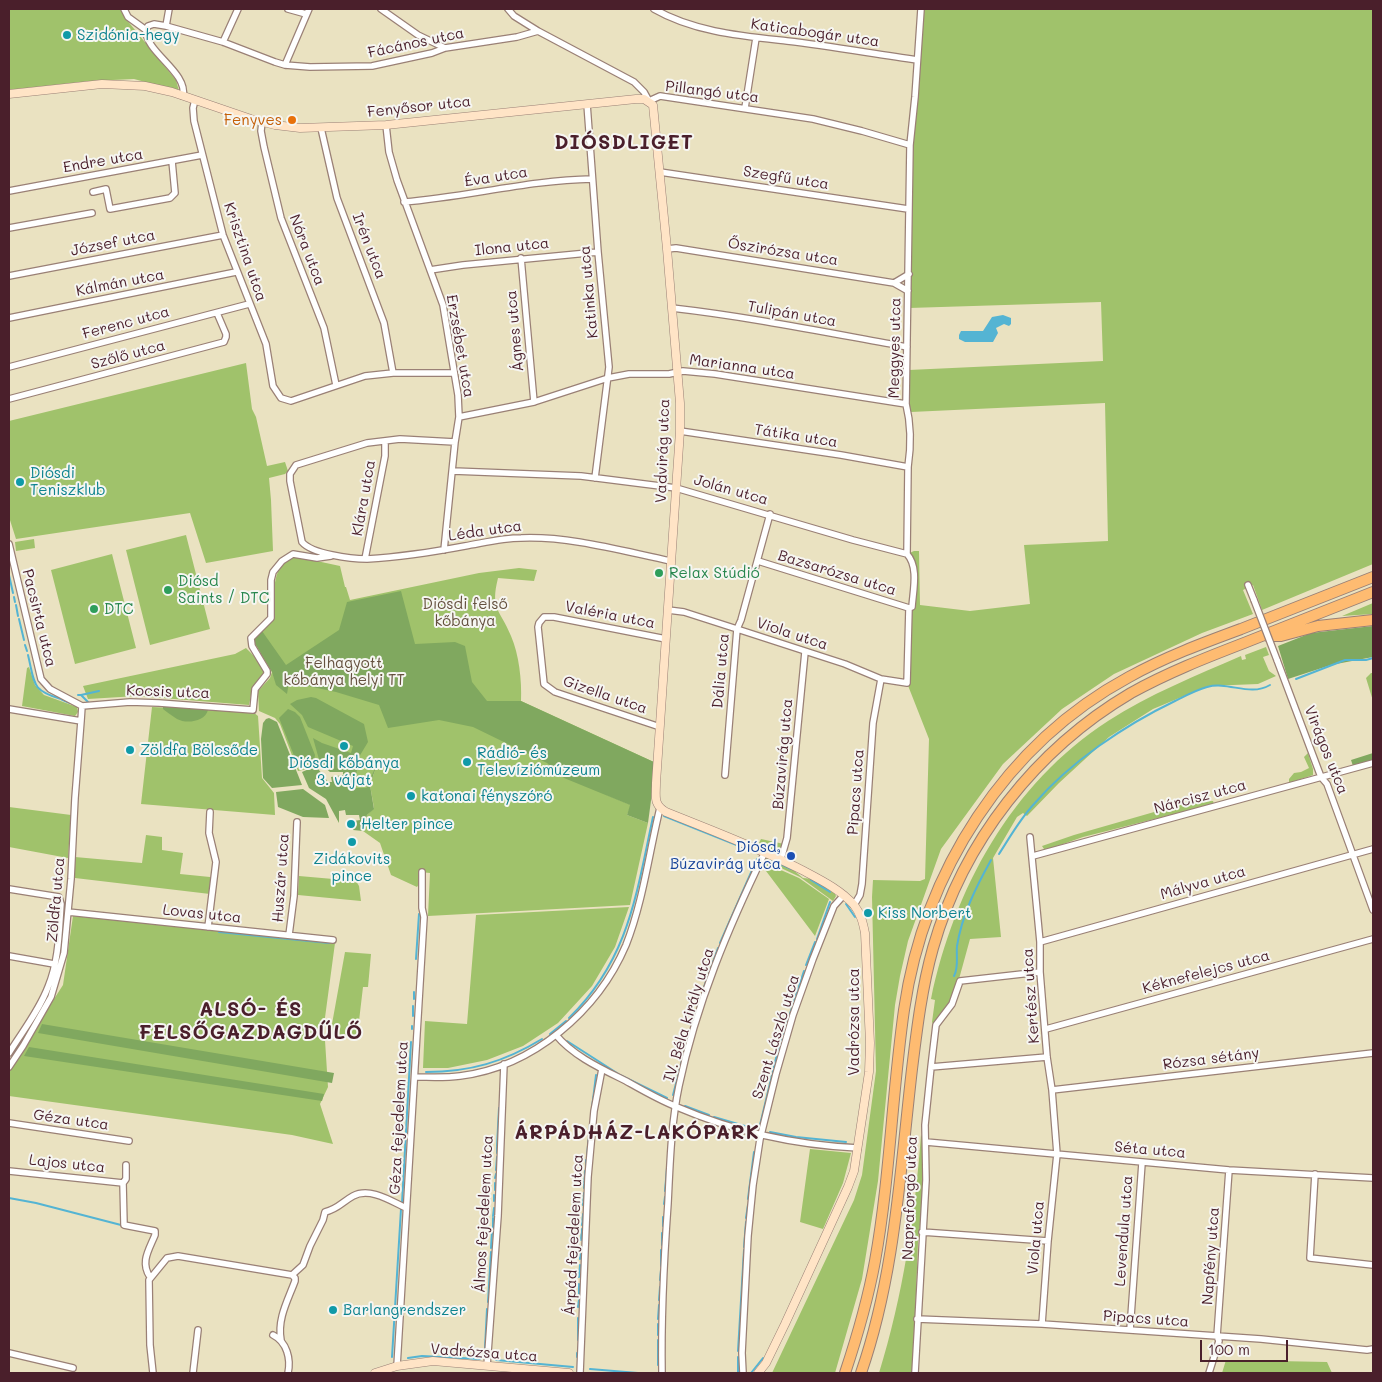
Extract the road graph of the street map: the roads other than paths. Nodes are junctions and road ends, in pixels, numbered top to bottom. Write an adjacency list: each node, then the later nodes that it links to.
1 (124, 9): 11 (street)
2 (169, 9): 10 (street)
3 (238, 9): 14 (street)
4 (288, 9): 9 (street)
5 (381, 9): 15 (street)
6 (508, 9): 12 (street, Pillangó utca)
7 (654, 9): 13 (street, Katicabogár utca)
8 (921, 9): 16 (street, Meggyes utca)
9 (308, 12): 17 (street)
10 (166, 26): 11 (street, Fácános utca); 14 (street, Fácános utca)
11 (146, 30): 19 (street)
12 (538, 31): 15 (street, Fácános utca); 21 (street, Pillangó utca)
13 (756, 38): 16 (street, Katicabogár utca); 23 (street)
14 (222, 42): 17 (street, Fácános utca)
15 (445, 48): 17 (street, Fácános utca)
16 (917, 60): 27 (street, Meggyes utca)
17 (285, 65)
18 (9, 94): 19 (street, Fenyősor utca)
19 (183, 96): 20 (street, Fenyősor utca)
20 (195, 100): 24 (street, Fenyősor utca); 28 (street, Krisztina utca)
21 (649, 101): 22 (street, Fenyősor utca); 23 (street, Pillangó utca); 30 (street, Vadvirág utca)
22 (587, 104): 25 (street, Fenyősor utca); 31 (street, Katinka utca)
23 (745, 108): 27 (street, Pillangó utca)
24 (262, 122): 26 (street, Fenyősor utca); 58 (street, Nóra utca)
25 (386, 125): 26 (street, Fenyősor utca); 34 (street, Erzsébet utca)
26 (321, 128): 55 (street, Irén utca)
27 (910, 145): 35 (street, Meggyes utca)
28 (202, 155): 29 (street, Endre utca); 38 (street, Krisztina utca)
29 (172, 161): 32 (street, Endre utca); 33 (street)
30 (660, 172): 35 (street, Szegfű utca); 39 (street, Vadvirág utca)
31 (592, 179): 34 (street, Éva utca); 40 (street, Katinka utca)
32 (9, 191)
33 (93, 192)
34 (404, 202): 42 (street, Erzsébet utca)
35 (908, 209): 44 (street, Meggyes utca)
36 (92, 213): 37 (street)
37 (9, 228)
38 (222, 235): 43 (street, Krisztina utca); 45 (street, József utca)
39 (667, 249): 46 (street, Őszirózsa utca); 49 (street, Vadvirág utca)
40 (598, 252): 41 (street, Ilona utca); 57 (street, Katinka utca)
41 (521, 258): 42 (street, Ilona utca); 60 (street, Ágnes utca)
42 (430, 270): 56 (street, Erzsébet utca)
43 (236, 272): 48 (street, Krisztina utca); 51 (street, Kálmán utca)
44 (909, 274): 46 (street); 47 (street, Meggyes utca)
45 (9, 276)
46 (894, 283): 47 (street, Őszirózsa utca)
47 (908, 291): 52 (street, Meggyes utca)
48 (249, 304): 50 (street, Ferenc utca); 58 (street, Krisztina utca)
49 (672, 308): 52 (street, Tulipán utca); 54 (street, Vadvirág utca)
50 (217, 313): 53 (street, Ferenc utca); 59 (street, Szőlő utca)
51 (9, 318)
52 (907, 347): 61 (street, Meggyes utca)
53 (9, 367)
54 (677, 372): 57 (street, Marianna utca); 61 (street, Marianna utca); 63 (street, Vadvirág utca)
55 (393, 373): 56 (street); 58 (street)
56 (454, 373): 62 (street, Erzsébet utca)
57 (608, 378): 60 (street, Marianna utca); 68 (street, Katinka utca)
58 (336, 385)
59 (9, 399)
60 (534, 402): 62 (street, Marianna utca)
61 (906, 404): 66 (street, Meggyes utca)
62 (459, 417): 65 (street, Erzsébet utca)
63 (680, 431): 66 (street, Tátika utca); 69 (street, Vadvirág utca)
64 (384, 441): 65 (street); 74 (street, Léda utca); 75 (street, Klára utca)
65 (455, 442): 67 (street, Erzsébet utca)
66 (908, 467): 73 (street, Meggyes utca)
67 (453, 471): 68 (street, Jolán utca); 72 (street, Erzsébet utca)
68 (595, 478): 69 (street, Jolán utca)
69 (676, 488): 70 (street, Jolán utca); 76 (street, Vadvirág utca)
70 (770, 514): 73 (street, Jolán utca); 77 (street, Dália utca)
71 (9, 544): 91 (street, Pacsirta utca)
72 (444, 550): 75 (street, Léda utca); 76 (street, Léda utca)
73 (908, 554): 81 (street, Meggyes utca)
74 (333, 556): 75 (street, Léda utca); 91 (street, Kocsis utca)
75 (365, 559)
76 (671, 561): 82 (street, Vadvirág utca)
77 (758, 561): 81 (street, Bazsarózsa utca); 84 (street, Dália utca)
78 (1373, 577): 174 (highway)
79 (1248, 585): 97 (street, Virágos utca, bridge)
80 (1373, 592): 85 (highway)
81 (909, 608): 89 (street, Meggyes utca)
82 (668, 610): 84 (street, Viola utca); 86 (street, Vadvirág utca)
83 (1373, 620): 85 (highway)
84 (737, 629): 87 (street, Viola utca); 96 (street, Dália utca)
85 (1258, 637): 175 (highway)
86 (666, 639): 90 (street, Valéria utca); 94 (street, Vadvirág utca)
87 (805, 652): 88 (street, Viola utca); 106 (street, Búzavirág utca)
88 (881, 679): 89 (street, Viola utca); 110 (street, Pipacs utca)
89 (907, 683)
90 (544, 684): 94 (street, Gizella utca)
91 (82, 706): 93 (street, Zöldfa utca)
92 (9, 709): 93 (street)
93 (81, 722): 112 (street, Zöldfa utca)
94 (660, 727): 98 (street, Vadvirág utca)
95 (1373, 764): 97 (street, Nárcisz utca)
96 (725, 775)
97 (1321, 777): 104 (street, Virágos utca); 105 (street, Nárcisz utca)
98 (658, 806): 103 (street, Vadrózsa utca); 122 (street)
99 (210, 812): 113 (street)
100 (297, 822): 114 (street, Huszár utca)
101 (1030, 837): 105 (street, Kertész utca)
102 (1373, 849): 104 (street, Mályva utca)
103 (765, 852): 106 (street, Vadrózsa utca); 132 (street, IV. Béla király utca)
104 (1353, 854): 111 (street, Virágos utca); 117 (street, Mályva utca)
105 (1033, 856): 117 (street, Kertész utca)
106 (781, 859): 109 (street, Vadrózsa utca)
107 (422, 872): 130 (street, Géza fejedelem utca)
108 (9, 889): 119 (street, Zöldfa utca)
109 (844, 895): 110 (street, Vadrózsa utca); 134 (street, Szent László utca)
110 (854, 905): 137 (street, Vadrózsa utca)
111 (1373, 910)
112 (68, 912): 113 (street, Lovas utca); 127 (street, Zöldfa utca)
113 (208, 927): 114 (street, Lovas utca)
114 (289, 935): 116 (street, Lovas utca)
115 (1373, 939): 121 (street, Kéknefelejcs utca)
116 (332, 940)
117 (1040, 942): 120 (street, Kertész utca)
118 (9, 956): 119 (street)
119 (54, 964): 123 (street, Zöldfa utca)
120 (1040, 972): 121 (street, Kertész utca); 128 (street, Napraforgó utca)
121 (1046, 1028): 125 (street, Kertész utca)
122 (556, 1035): 126 (street); 129 (street)
123 (9, 1053)
124 (1373, 1053): 131 (street, Rózsa sétány)
125 (1047, 1057): 128 (street); 131 (street, Kertész utca)
126 (504, 1064): 130 (street); 162 (street, Álmos fejedelem utca)
127 (9, 1067)
128 (931, 1067): 136 (street, Napraforgó utca)
129 (602, 1069): 132 (street); 171 (street, Árpád fejedelem utca)
130 (414, 1077): 146 (street, Géza fejedelem utca)
131 (1052, 1090): 138 (street, Kertész utca)
132 (676, 1107): 134 (street); 172 (street, IV. Béla király utca)
133 (9, 1123): 135 (street, Géza utca)
134 (761, 1135): 137 (street); 173 (street, Szent László utca)
135 (129, 1141)
136 (926, 1142): 138 (street, Séta utca); 147 (street, Napraforgó utca)
137 (858, 1148): 165 (street, Vadrózsa utca)
138 (1057, 1154): 139 (street, Séta utca); 148 (street, Viola utca)
139 (1142, 1162): 141 (street, Séta utca); 155 (street, Levendula utca)
140 (126, 1165): 145 (street)
141 (1229, 1170): 143 (street, Séta utca); 157 (street, Napfény utca)
142 (9, 1171): 145 (street, Lajos utca)
143 (1316, 1174): 144 (street, Séta utca); 149 (street)
144 (1373, 1178)
145 (123, 1183): 151 (street)
146 (406, 1208): 150 (street); 161 (street, Géza fejedelem utca)
147 (922, 1232): 148 (street); 152 (street, Napraforgó utca)
148 (1048, 1241): 153 (street, Viola utca)
149 (1373, 1265)
150 (292, 1275): 151 (street); 158 (street)
151 (150, 1277): 166 (street)
152 (917, 1319): 153 (street, Pipacs utca); 176 (street, Napraforgó utca)
153 (1042, 1324): 155 (street, Pipacs utca)
154 (198, 1330): 167 (street)
155 (1130, 1330): 157 (street, Pipacs utca)
156 (273, 1336): 158 (street)
157 (1218, 1336): 159 (street, Pipacs utca); 177 (street, Napfény utca)
158 (281, 1340): 168 (street)
159 (1373, 1349)
160 (9, 1353): 163 (street)
161 (397, 1366): 162 (street, Vadrózsa utca); 169 (street, Vadrózsa utca)
162 (488, 1366): 164 (street, Vadrózsa utca)
163 (73, 1368)
164 (499, 1370): 170 (street, Vadrózsa utca)
165 (760, 1372)
166 (152, 1373)
167 (193, 1373)
168 (288, 1373)
169 (375, 1373)
170 (569, 1373)
171 (580, 1373)
172 (662, 1373)
173 (743, 1373)
174 (845, 1373)
175 (861, 1373)
176 (915, 1373)
177 (1209, 1373)

